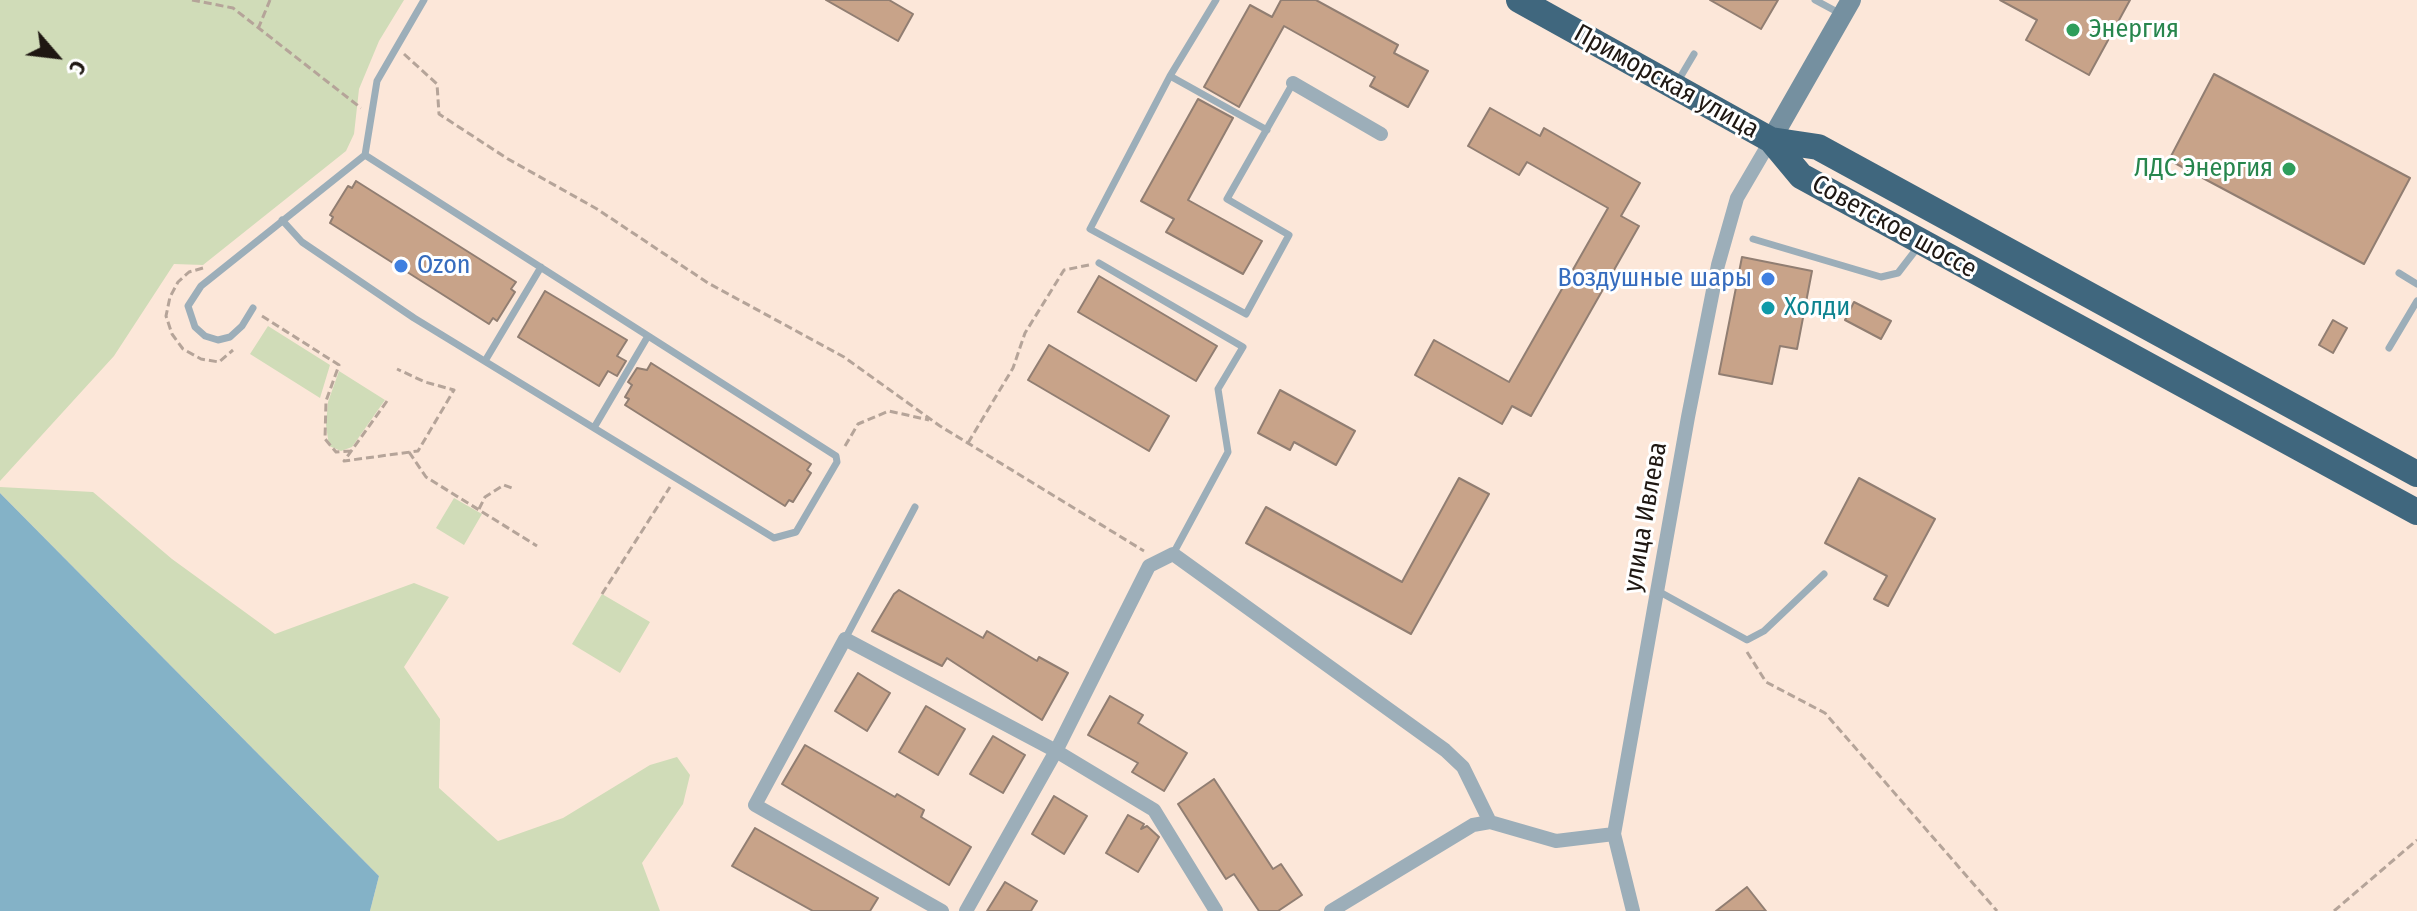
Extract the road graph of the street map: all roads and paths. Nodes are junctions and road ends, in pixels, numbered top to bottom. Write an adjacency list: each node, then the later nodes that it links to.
1 (192, 0): 8 (path)
2 (270, 0): 8 (path)
3 (424, 0): 9 (lane)
4 (1216, 0): 11 (lane)
5 (1815, 0): 7 (lane)
6 (1528, 2): 13 (highway, Приморская улица)
7 (1847, 7): 17 (main road)
8 (258, 29): 14 (path)
9 (395, 47): 14 (lane); 38 (path)
10 (1694, 54): 13 (lane)
11 (1170, 76): 15 (lane); 15 (lane)
12 (1293, 83): 15 (lane); 16 (street)
13 (1675, 87): 17 (highway, Приморская улица)
14 (371, 115): 18 (lane)
15 (1267, 130)
16 (1381, 134)
17 (1771, 140): 21 (highway, Советское шоссе); 44 (highway, Советское шоссе); 53 (street, улица Ивлева)
18 (365, 155): 19 (lane); 24 (lane)
19 (282, 220): 28 (lane); 33 (lane)
20 (1753, 239): 21 (lane)
21 (1922, 242): 49 (highway, Советское шоссе)
22 (1099, 263): 41 (path); 51 (lane)
23 (210, 266): 31 (path)
24 (541, 267): 30 (lane); 33 (lane)
25 (2399, 273): 26 (lane)
26 (2417, 284)
27 (2417, 301): 32 (lane)
28 (253, 308)
29 (253, 323): 42 (path)
30 (648, 336): 39 (lane); 45 (lane)
31 (236, 347)
32 (2389, 348)
33 (485, 361): 39 (lane)
34 (397, 369): 35 (path)
35 (451, 396): 36 (path); 43 (path)
36 (459, 400)
37 (387, 401): 42 (path)
38 (933, 421): 40 (path); 41 (path)
39 (595, 426): 45 (lane)
40 (851, 435)
41 (968, 443): 51 (path)
42 (351, 451): 43 (path)
43 (409, 452): 48 (path)
44 (2417, 474)
45 (676, 477): 54 (path)
46 (512, 488): 48 (path)
47 (915, 507): 55 (lane)
48 (478, 510): 50 (path)
49 (2417, 512)
50 (537, 546)
51 (1167, 557): 57 (street); 58 (street)
52 (1824, 574): 56 (lane)
53 (1658, 591): 56 (lane); 59 (street, улица Ивлева)
54 (602, 594)
55 (845, 639): 57 (street); 61 (street)
56 (1747, 640): 66 (path)
57 (1056, 751): 62 (street); 63 (street)
58 (1490, 822): 59 (street); 64 (street)
59 (1614, 834): 65 (street, улица Ивлева)
60 (2417, 840): 67 (path)
61 (942, 911)
62 (966, 911)
63 (1216, 911)
64 (1331, 911)
65 (1633, 911)
66 (1997, 911)
67 (2334, 911)

